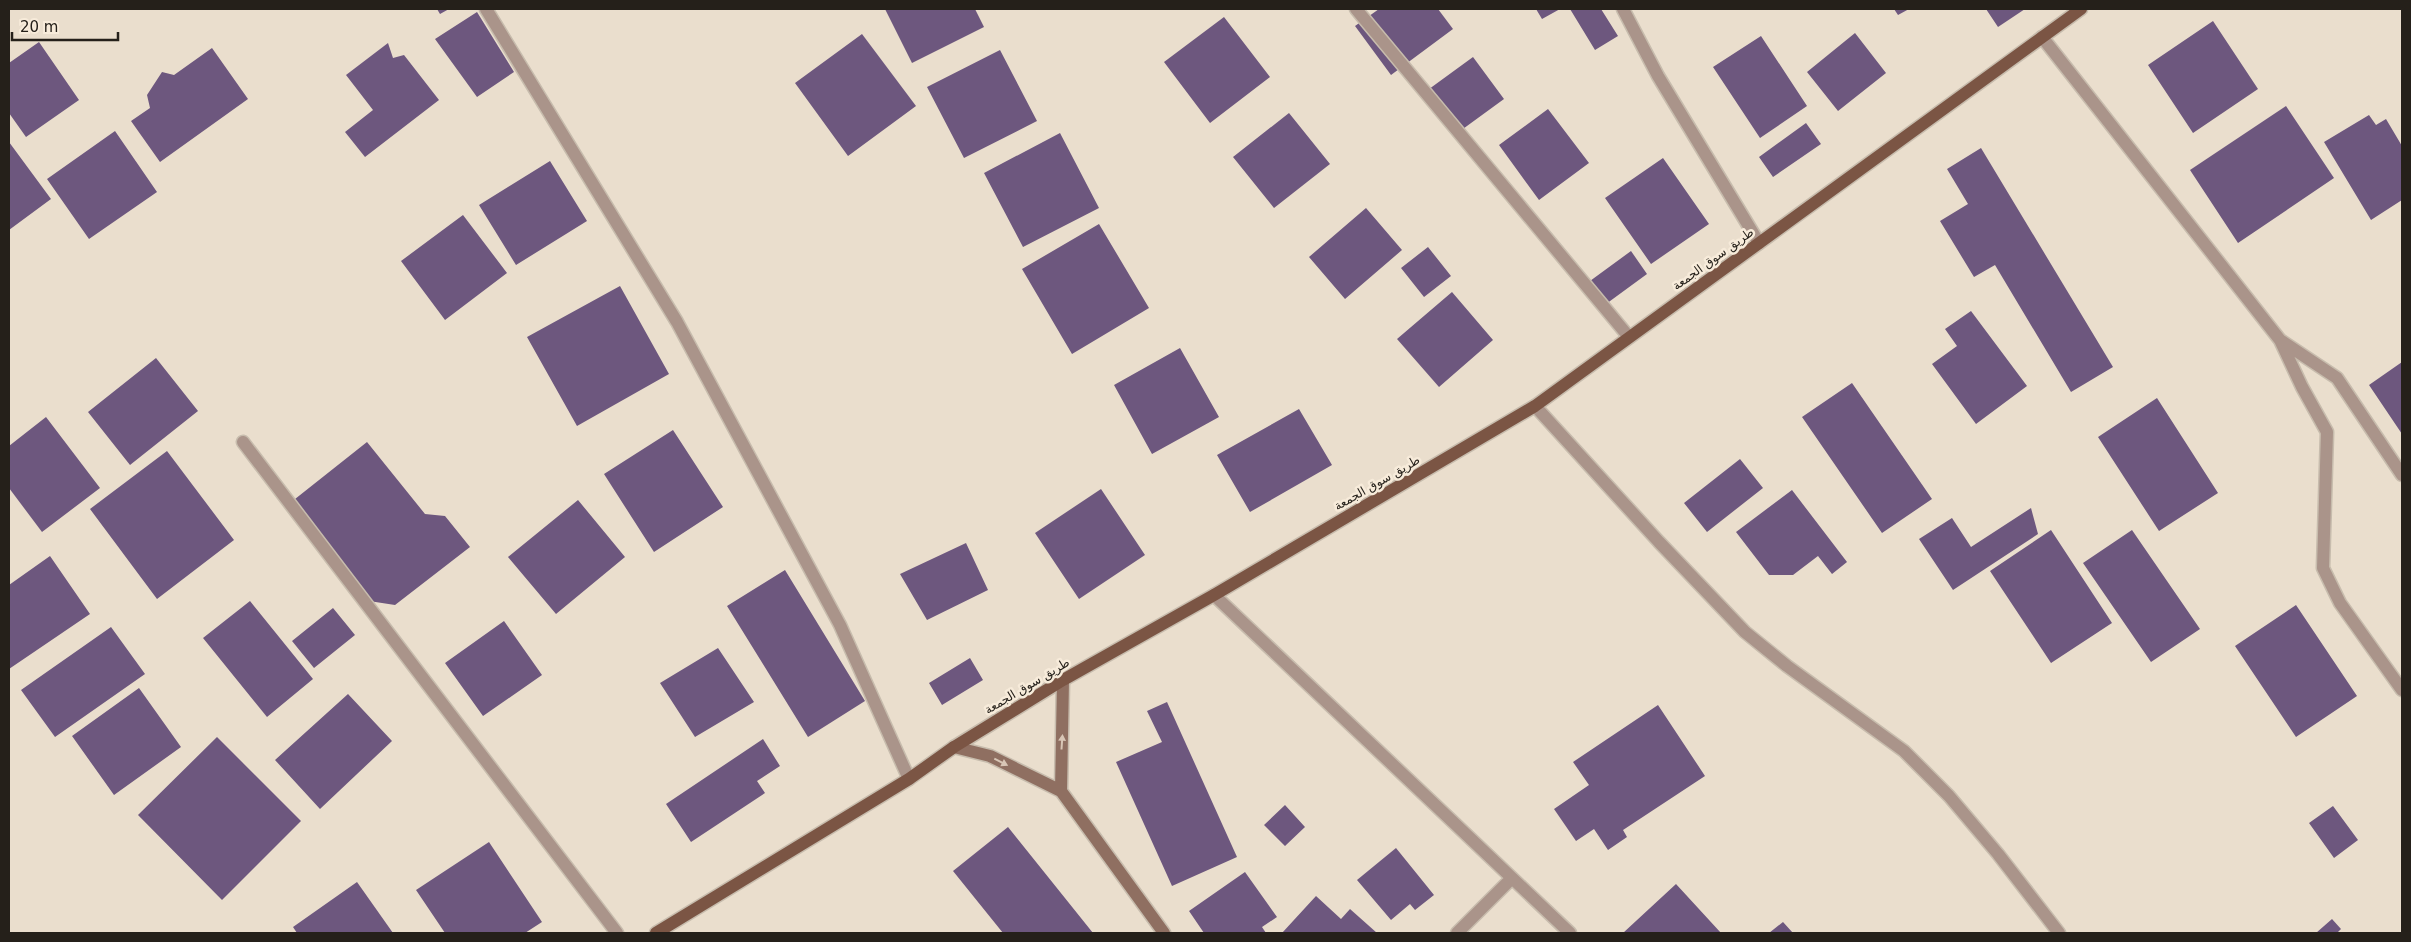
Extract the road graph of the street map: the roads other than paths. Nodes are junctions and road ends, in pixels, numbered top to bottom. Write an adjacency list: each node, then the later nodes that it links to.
1 (486, 9): 16 (street)
2 (1356, 9): 7 (street)
3 (1623, 9): 6 (street)
4 (2081, 9): 5 (main road, طريق سوق الجمعة)
5 (2042, 37): 6 (main road, طريق سوق الجمعة); 8 (street)
6 (1759, 243): 7 (main road, طريق سوق الجمعة)
7 (1629, 337): 9 (main road, طريق سوق الجمعة)
8 (2280, 340): 11 (street); 14 (street)
9 (1535, 406): 12 (main road, طريق سوق الجمعة); 24 (street)
10 (243, 442): 19 (street)
11 (2402, 475)
12 (1214, 595): 13 (main road, طريق سوق الجمعة); 18 (street)
13 (1063, 680): 15 (main road, طريق سوق الجمعة); 17 (street, one-way to 13)
14 (2402, 690)
15 (954, 747): 16 (main road, طريق سوق الجمعة); 17 (street, one-way to 17)
16 (909, 779): 20 (main road, طريق سوق الجمعة)
17 (1061, 790): 21 (street)
18 (1512, 878): 22 (street); 23 (street)
19 (617, 933)
20 (656, 933)
21 (1164, 933)
22 (1457, 933)
23 (1570, 933)
24 (2059, 933)

